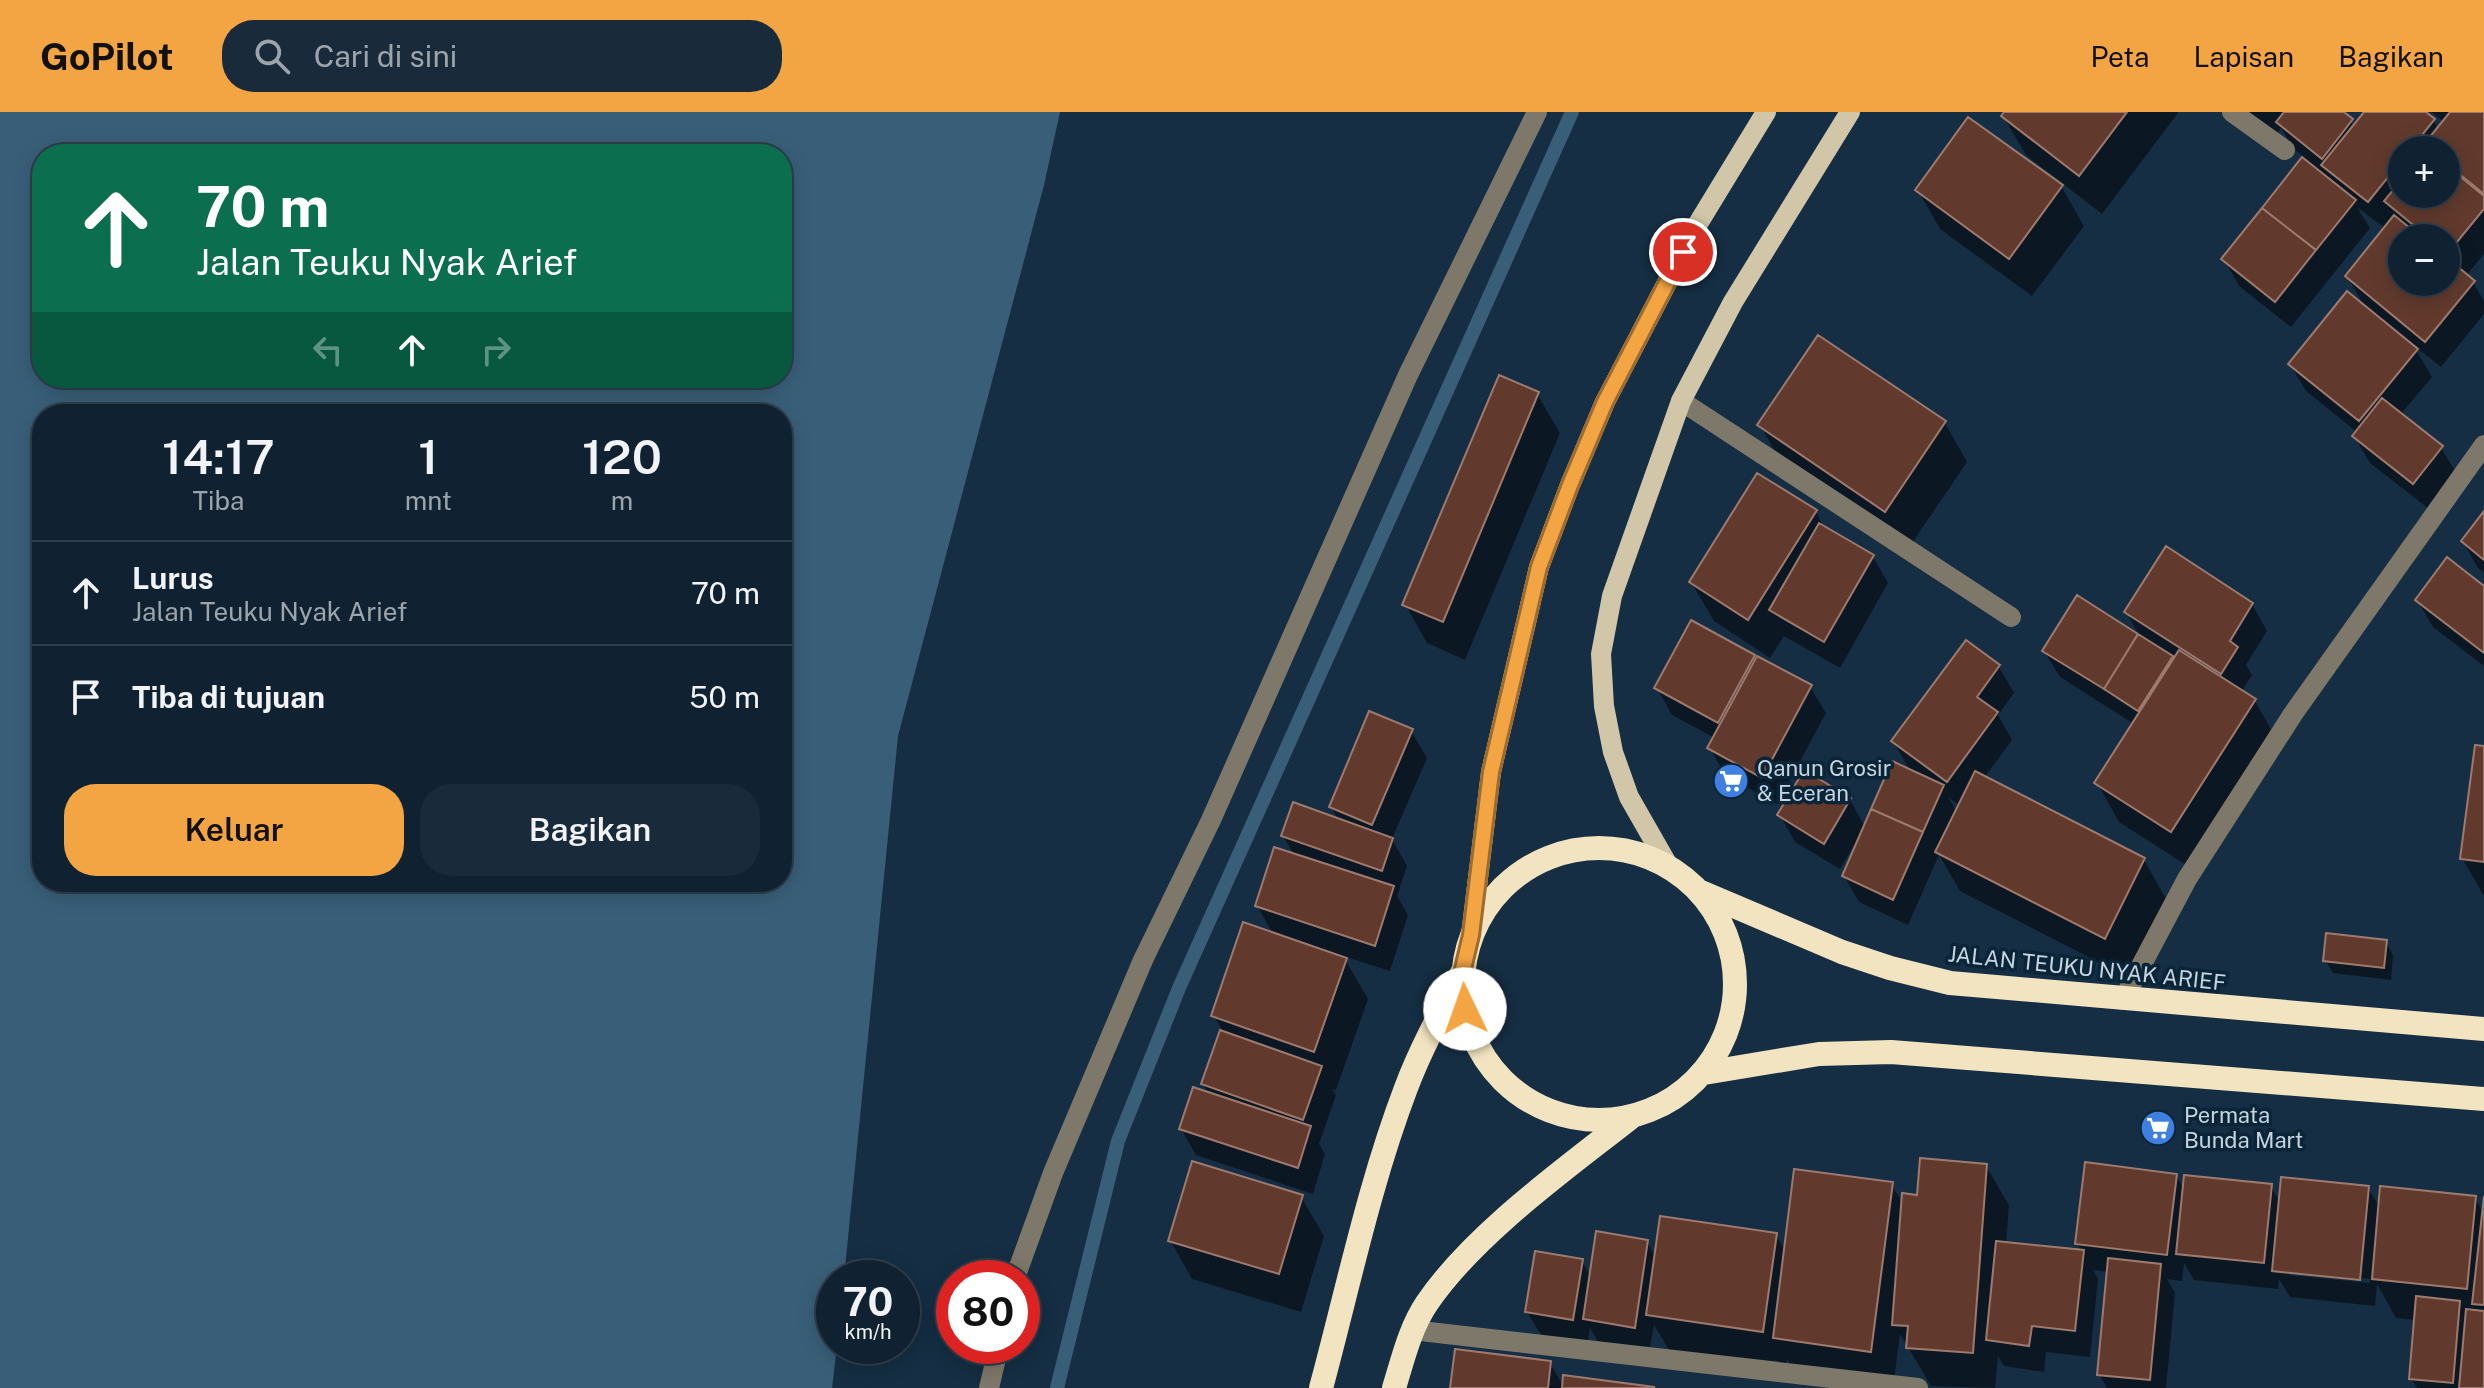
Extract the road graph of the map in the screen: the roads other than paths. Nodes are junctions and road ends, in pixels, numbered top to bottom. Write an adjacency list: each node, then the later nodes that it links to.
1 (1537, 112): 18 (street)
2 (1766, 112): 11 (main road)
3 (1850, 112): 6 (main road)
4 (2232, 112): 5 (street)
5 (2285, 150)
6 (1681, 401): 8 (street); 9 (main road)
7 (2484, 445): 13 (street)
8 (2011, 617)
9 (1669, 867): 10 (highway); 11 (highway)
10 (1701, 892): 13 (highway, JALAN TEUKU NYAK ARIEF); 15 (highway)
11 (1471, 935): 12 (highway)
12 (1462, 973): 17 (highway); 22 (highway)
13 (2123, 1000): 14 (highway, JALAN TEUKU NYAK ARIEF)
14 (2484, 1029)
15 (1704, 1073): 16 (highway); 17 (highway)
16 (2484, 1099)
17 (1630, 1118): 19 (highway)
18 (1022, 1260)
19 (1412, 1330): 23 (highway); 24 (street)
20 (995, 1364): 21 (street)
21 (989, 1388)
22 (1321, 1388)
23 (1394, 1388)
24 (1918, 1388)

